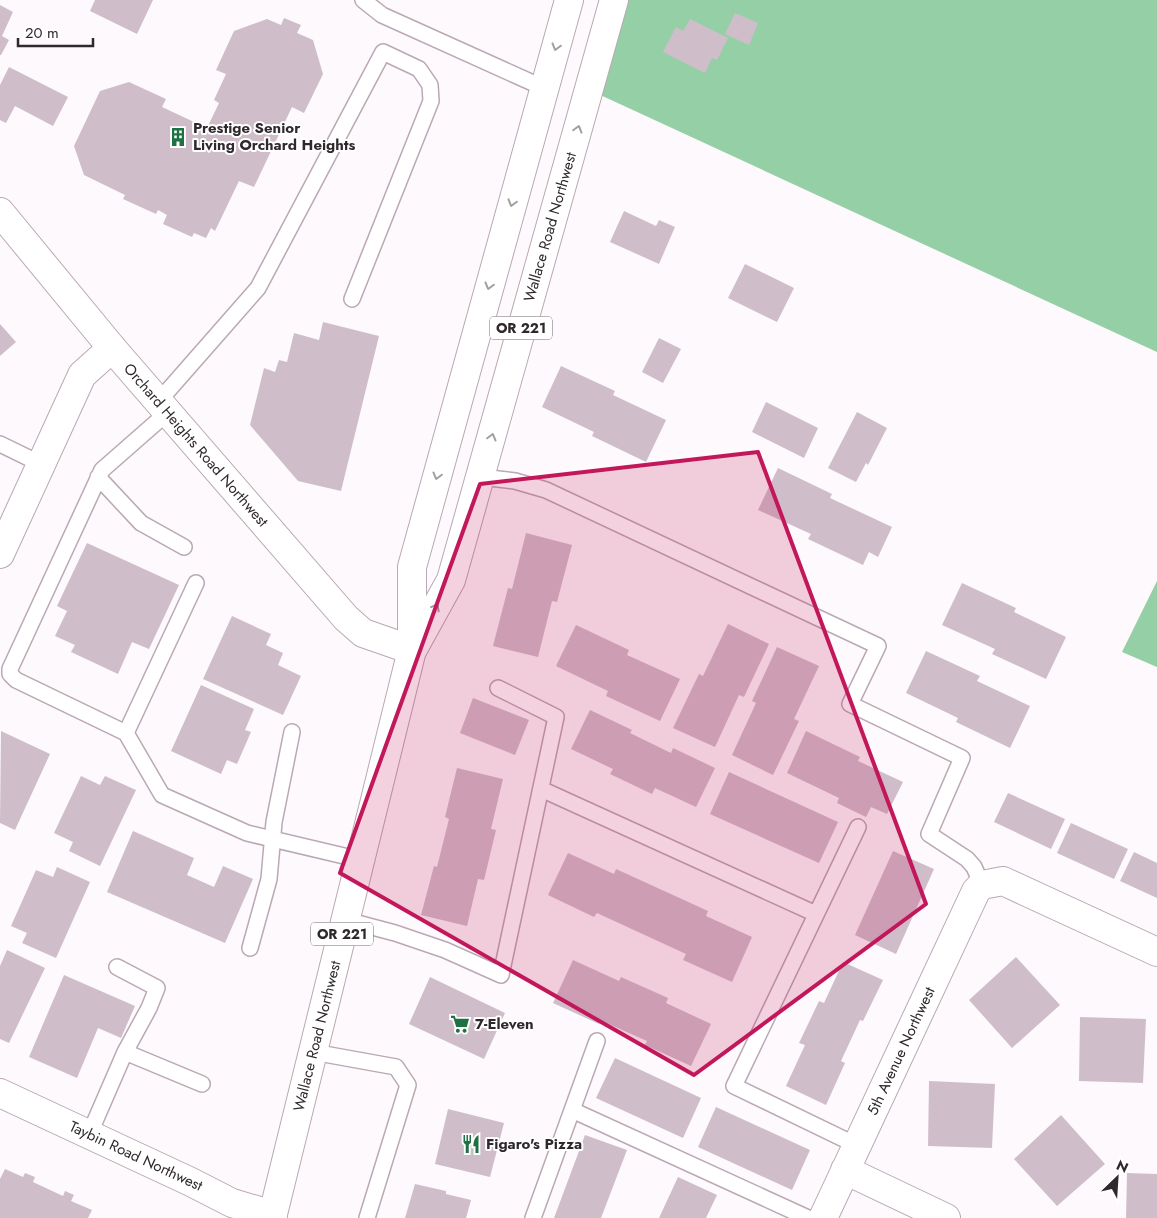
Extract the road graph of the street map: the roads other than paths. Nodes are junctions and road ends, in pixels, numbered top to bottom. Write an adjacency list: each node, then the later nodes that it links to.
1 (363, 0): 4 (lane)
2 (569, 0): 4 (main road, Wallace Road Northwest / OR 221, one-way to 4)
3 (614, 0): 12 (main road, Wallace Road Northwest / OR 221, one-way to 3)
4 (544, 88): 16 (main road, Wallace Road Northwest / OR 221, one-way to 16)
5 (0, 212): 7 (main road, Orchard Heights Road Northwest)
6 (352, 298): 8 (lane)
7 (112, 348): 8 (main road, Orchard Heights Road Northwest); 10 (main road)
8 (163, 407): 11 (lane); 16 (main road, Orchard Heights Road Northwest)
9 (0, 444): 10 (lane)
10 (41, 464): 14 (main road)
11 (98, 477): 13 (lane); 19 (lane)
12 (481, 477): 16 (main road, Wallace Road Northwest / OR 221, one-way to 12); 24 (lane)
13 (184, 547)
14 (0, 554)
15 (196, 583): 19 (lane)
16 (412, 650): 23 (main road, Wallace Road Northwest / OR 221)
17 (498, 688): 20 (lane)
18 (292, 732): 22 (lane)
19 (126, 733): 22 (lane)
20 (541, 789): 25 (lane); 26 (lane)
21 (858, 827): 25 (lane)
22 (273, 839): 23 (lane); 27 (lane)
23 (361, 860): 26 (main road, Wallace Road Northwest / OR 221)
24 (982, 885): 28 (main road); 37 (main road, 5th Avenue Northwest)
25 (816, 914): 37 (lane)
26 (346, 920): 32 (main road, Wallace Road Northwest / OR 221)
27 (250, 948)
28 (1157, 952)
29 (116, 967): 31 (lane)
30 (598, 1041): 35 (lane)
31 (125, 1052): 33 (lane); 36 (lane)
32 (313, 1052): 39 (main road, Wallace Road Northwest / OR 221); 40 (lane)
33 (202, 1084)
34 (0, 1093): 36 (main road, Taybin Road Northwest)
35 (572, 1110): 41 (lane); 42 (lane)
36 (89, 1135): 39 (main road, Taybin Road Northwest)
37 (856, 1144): 38 (main road, 5th Avenue Northwest)
38 (844, 1170): 43 (main road, 5th Avenue Northwest); 44 (main road)
39 (273, 1217)
40 (367, 1218)
41 (532, 1218)
42 (808, 1218)
43 (822, 1218)
44 (946, 1218)

